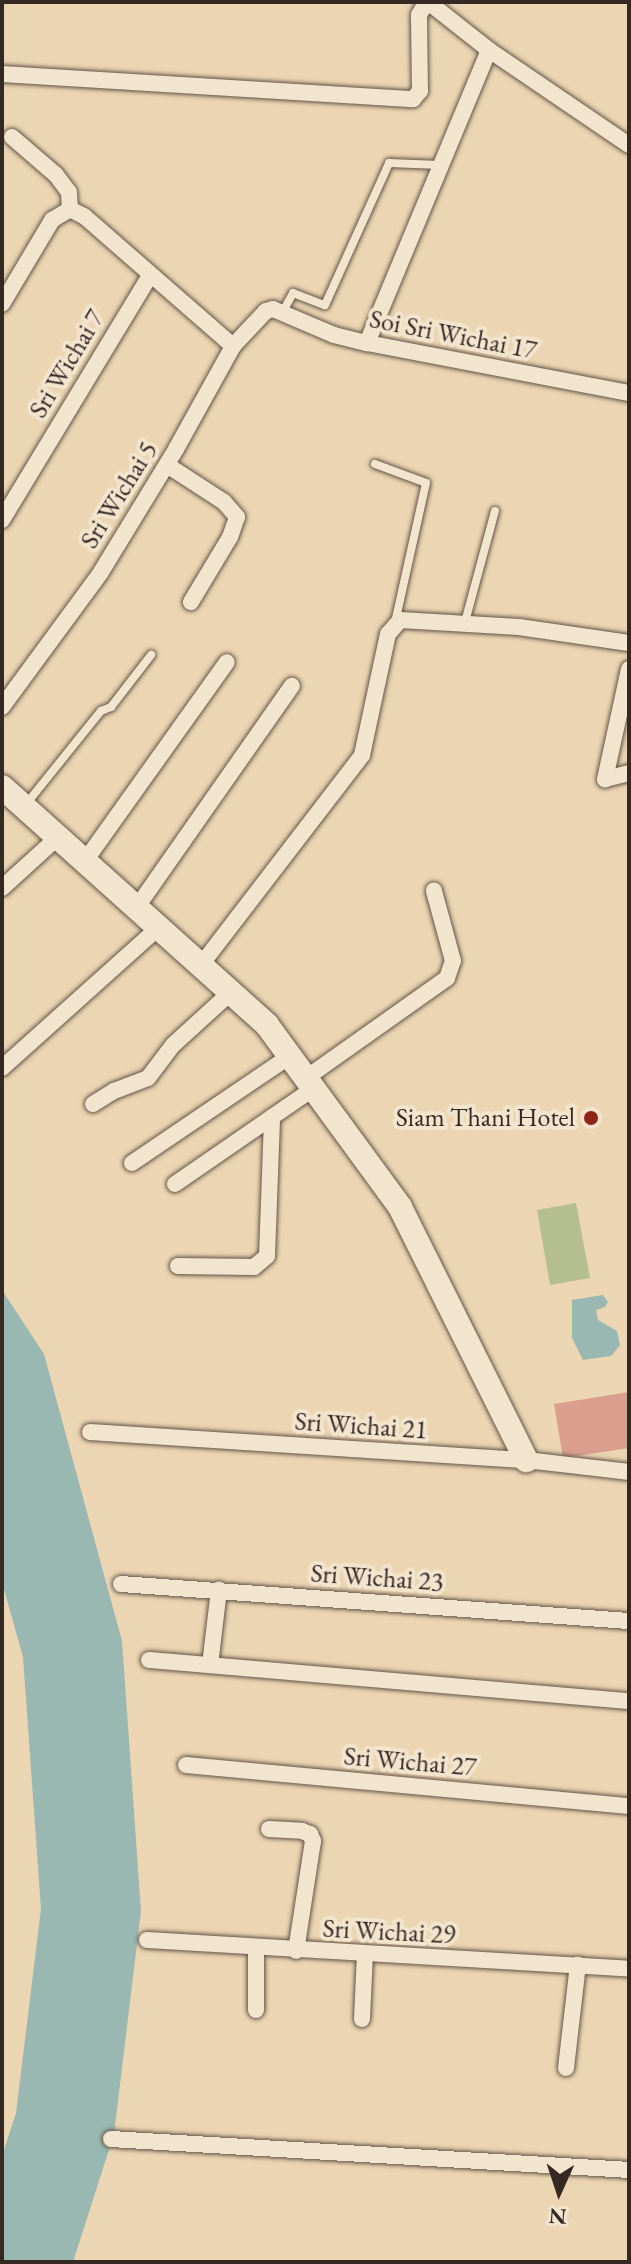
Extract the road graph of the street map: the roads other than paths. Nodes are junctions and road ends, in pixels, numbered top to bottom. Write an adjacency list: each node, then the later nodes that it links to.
1 (489, 50): 2 (street); 4 (street); 5 (street)
2 (2, 74)
3 (12, 137): 6 (street)
4 (629, 145)
5 (441, 165): 9 (lane); 10 (street)
6 (70, 209): 7 (street); 8 (street)
7 (150, 276): 11 (street); 16 (street, Sri Wichai 7)
8 (2, 304)
9 (277, 311): 10 (street, Soi Sri Wichai 17); 11 (street, Sri Wichai 5)
10 (367, 343): 12 (street, Soi Sri Wichai 17)
11 (233, 346): 14 (street, Sri Wichai 5)
12 (629, 393)
13 (375, 464): 19 (lane)
14 (167, 465): 17 (street); 25 (street, Sri Wichai 5)
15 (495, 511): 18 (lane)
16 (2, 520)
17 (191, 602)
18 (465, 622): 19 (street); 20 (street)
19 (395, 624): 35 (street)
20 (629, 643)
21 (151, 655): 28 (lane)
22 (227, 662): 30 (street)
23 (629, 669): 26 (street)
24 (292, 686): 33 (street)
25 (2, 707)
26 (629, 773)
27 (2, 787): 28 (street)
28 (24, 806): 29 (street)
29 (58, 837): 30 (street); 31 (street)
30 (85, 861): 33 (street)
31 (2, 888)
32 (434, 891): 39 (street)
33 (137, 907): 34 (street)
34 (159, 927): 35 (street); 38 (street)
35 (201, 965): 36 (street)
36 (231, 992): 37 (street); 40 (street)
37 (290, 1056): 39 (street); 42 (street)
38 (2, 1068)
39 (310, 1083): 41 (street); 46 (street)
40 (93, 1104)
41 (272, 1117): 43 (street); 44 (street)
42 (132, 1163)
43 (175, 1184)
44 (178, 1266)
45 (90, 1432): 46 (street, Sri Wichai 21)
46 (526, 1460): 47 (street, Sri Wichai 21)
47 (629, 1472)
48 (121, 1584): 49 (street, Sri Wichai 23)
49 (219, 1590): 50 (street, Sri Wichai 23); 52 (street)
50 (629, 1621)
51 (149, 1660): 52 (street)
52 (210, 1665): 53 (street)
53 (629, 1701)
54 (186, 1765): 55 (street, Sri Wichai 27)
55 (629, 1806)
56 (269, 1829): 59 (street)
57 (147, 1940): 58 (street, Sri Wichai 29)
58 (256, 1948): 59 (street, Sri Wichai 29); 63 (street)
59 (296, 1951): 60 (street, Sri Wichai 29)
60 (365, 1954): 61 (street, Sri Wichai 29); 64 (street)
61 (578, 1965): 62 (street, Sri Wichai 29); 65 (street)
62 (629, 1969)
63 (256, 2010)
64 (362, 2019)
65 (566, 2068)
66 (111, 2139): 67 (street)
67 (629, 2170)

